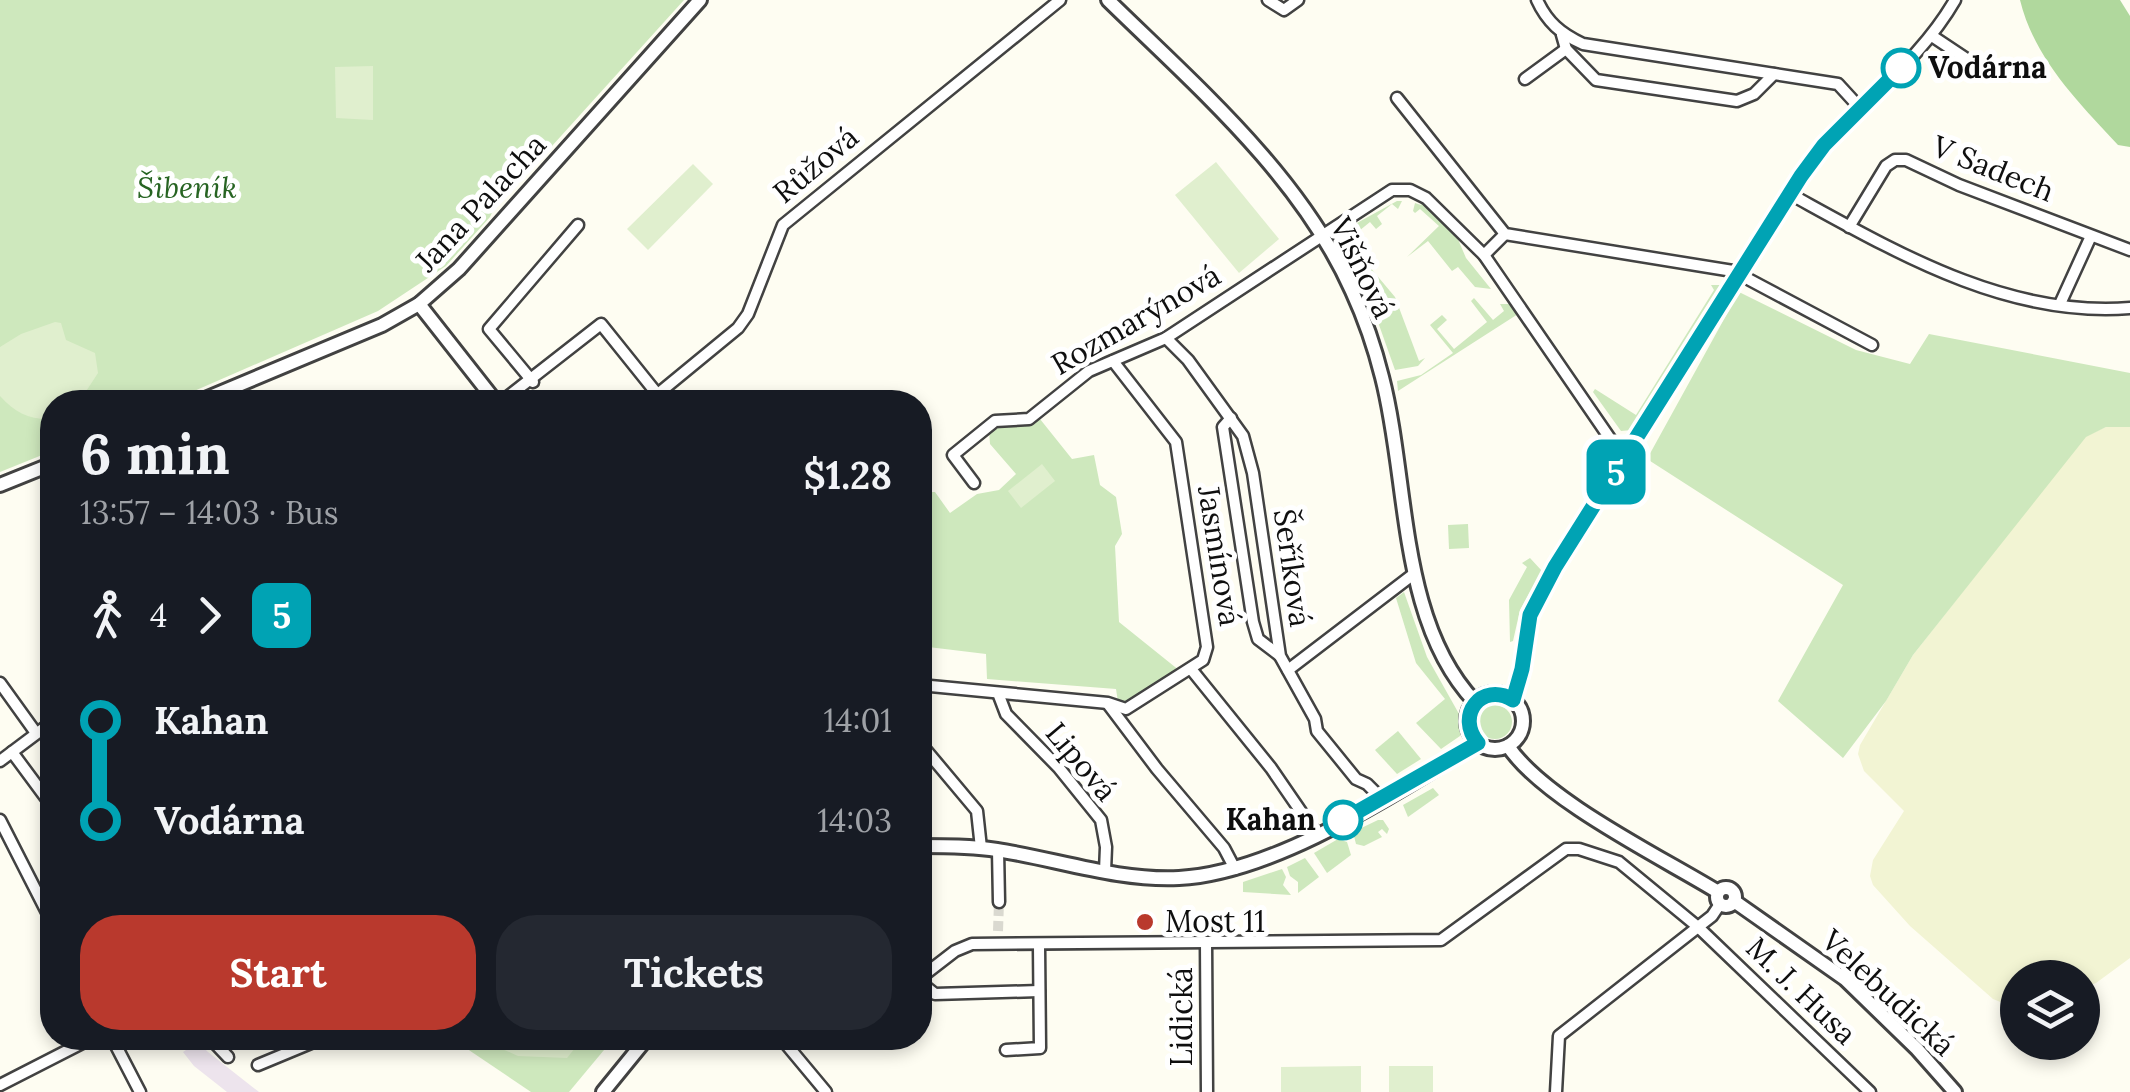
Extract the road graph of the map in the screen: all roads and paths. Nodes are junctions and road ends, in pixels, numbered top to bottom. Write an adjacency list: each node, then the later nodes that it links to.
1 (700, 0): 25 (street, Jana Palacha)
2 (1060, 0): 36 (street, Růžová)
3 (1108, 0): 19 (street, Višňová)
4 (1268, 0): 5 (street)
5 (1298, 0)
6 (1537, 0): 8 (street)
7 (1954, 0): 9 (street)
8 (1562, 34): 10 (street); 12 (street)
9 (1932, 36): 11 (street); 15 (street)
10 (1566, 49): 12 (street); 13 (street)
11 (1968, 60)
12 (1774, 74): 15 (street)
13 (1526, 79)
14 (1397, 98): 20 (street)
15 (1860, 108): 16 (street)
16 (1790, 194): 18 (street); 24 (street)
17 (578, 226): 31 (street)
18 (1850, 227): 21 (street, V Sadech); 26 (street)
19 (1322, 234): 23 (street, Rozmarýnová); 28 (street, Rozmarýnová); 42 (street, Višňová)
20 (1505, 234): 23 (street); 24 (street)
21 (2091, 236): 22 (street, V Sadech); 26 (street)
22 (2130, 250)
23 (1484, 255): 38 (street, Rozmarýnová)
24 (1740, 275): 29 (street); 38 (street)
25 (419, 304): 32 (street, Jana Palacha); 33 (street)
26 (2060, 304): 27 (street)
27 (2130, 308)
28 (1166, 338): 30 (street, Rozmarýnová); 37 (street, Šeříková)
29 (1872, 345)
30 (1113, 361): 40 (street, Rozmarýnová); 44 (street, Jasmínová)
31 (532, 381): 34 (street); 35 (street)
32 (227, 390)
33 (489, 390)
34 (518, 390)
35 (647, 390)
36 (664, 390)
37 (1231, 418): 43 (street, Šeříková); 43 (street)
38 (1626, 455): 49 (street)
39 (40, 469): 41 (street)
40 (974, 483)
41 (0, 486)
42 (1415, 573): 45 (street); 50 (street, Višňová)
43 (1280, 656): 45 (street, Šeříková)
44 (1191, 670): 51 (street); 62 (street)
45 (1288, 670): 60 (street, Šeříková)
46 (0, 683): 53 (street)
47 (932, 686): 48 (street)
48 (998, 693): 51 (street); 67 (street, Lipová)
49 (1513, 700): 50 (street); 55 (street)
50 (1475, 702): 54 (street)
51 (1108, 703): 66 (street, Lipová)
52 (40, 730): 53 (street)
53 (36, 733): 56 (street)
54 (1478, 743): 55 (street); 60 (street)
55 (1508, 746): 69 (street, Velebudická)
56 (12, 752): 58 (street); 59 (street)
57 (932, 758): 64 (street)
58 (0, 761)
59 (40, 790)
60 (1382, 799): 62 (street)
61 (0, 820): 68 (street)
62 (1317, 834): 66 (street)
63 (932, 846): 64 (street)
64 (981, 848): 65 (street)
65 (998, 850): 67 (street); 70 (street)
66 (1234, 870): 67 (street)
67 (1106, 871)
68 (40, 898)
69 (1724, 899): 71 (street); 93 (street, Velebudická)
70 (999, 902)
71 (1698, 927): 72 (street, M. J. Husa); 91 (street); 92 (street, M. J. Husa)
72 (1206, 942): 73 (street); 90 (street, Lidická)
73 (1039, 946): 74 (street); 76 (street)
74 (932, 970)
75 (932, 991): 76 (street)
76 (1040, 991): 83 (street)
77 (69, 1050): 86 (street)
78 (118, 1050): 87 (street)
79 (221, 1050): 84 (street)
80 (294, 1050): 85 (street)
81 (637, 1050): 88 (street)
82 (791, 1050): 89 (street)
83 (1006, 1050)
84 (228, 1058)
85 (258, 1065)
86 (0, 1086)
87 (140, 1092)
88 (604, 1092)
89 (826, 1092)
90 (1207, 1092)
91 (1556, 1092)
92 (1870, 1092)
93 (1955, 1092)

